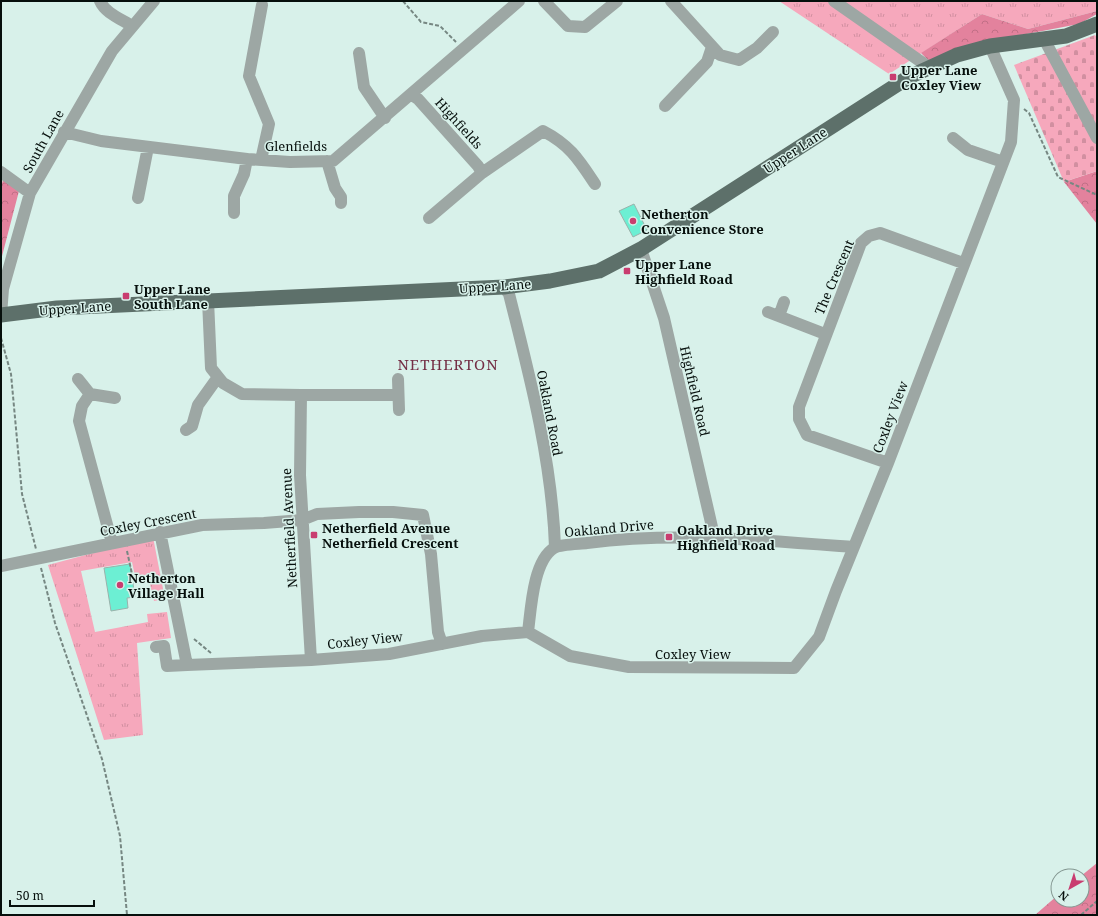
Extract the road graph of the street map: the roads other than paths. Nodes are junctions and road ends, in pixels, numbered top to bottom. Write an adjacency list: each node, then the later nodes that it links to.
1 (100, 1): 10 (street)
2 (154, 1): 10 (street, South Lane)
3 (519, 1): 17 (street, Glenfields)
4 (544, 1): 5 (street)
5 (617, 1)
6 (671, 1): 14 (street)
7 (834, 1): 16 (street)
8 (262, 5): 25 (street)
9 (1097, 24): 12 (main road, Upper Lane)
10 (132, 26): 20 (street, South Lane)
11 (773, 32): 14 (street)
12 (1044, 39): 13 (main road, Upper Lane); 22 (street)
13 (990, 46): 16 (main road, Upper Lane); 27 (street, Coxley View)
14 (712, 47): 18 (street)
15 (359, 53): 19 (street)
16 (930, 68): 36 (main road, Upper Lane)
17 (412, 95): 19 (street, Glenfields); 29 (street, Highfields)
18 (664, 106)
19 (385, 118): 26 (street, Glenfields)
20 (64, 132): 23 (street, Glenfields); 31 (street, South Lane)
21 (953, 138): 27 (street)
22 (1097, 138)
23 (148, 147): 24 (street, Glenfields); 32 (street)
24 (247, 159): 25 (street, Glenfields); 34 (street)
25 (262, 160): 26 (street, Glenfields)
26 (327, 161): 33 (street)
27 (1003, 162): 37 (street, Coxley View)
28 (1, 172): 31 (street)
29 (482, 173): 30 (street); 35 (street)
30 (595, 184)
31 (30, 193): 41 (street, South Lane)
32 (138, 198)
33 (341, 203)
34 (234, 213)
35 (429, 218)
36 (641, 249): 38 (main road, Upper Lane); 55 (street, Highfield Road)
37 (963, 263): 42 (street, The Crescent); 52 (street, Coxley View)
38 (504, 287): 39 (main road, Upper Lane); 57 (street, Oakland Road)
39 (208, 300): 41 (main road, Upper Lane); 43 (street)
40 (784, 302): 42 (street, The Crescent)
41 (1, 315)
42 (825, 334): 52 (street, The Crescent)
43 (218, 377): 47 (street); 51 (street)
44 (78, 379): 46 (street)
45 (398, 379): 48 (street)
46 (90, 394): 49 (street); 56 (street)
47 (301, 395): 48 (street); 53 (street, Netherfield Avenue)
48 (398, 395): 50 (street)
49 (115, 398)
50 (399, 410)
51 (186, 430)
52 (888, 463): 58 (street, Coxley View)
53 (302, 520): 54 (street, Coxley Crescent); 61 (street, Coxley Crescent); 63 (street, Netherfield Avenue)
54 (160, 532): 56 (street, Coxley Crescent); 64 (street)
55 (702, 537): 57 (street, Oakland Drive); 58 (street, Oakland Drive)
56 (112, 542): 59 (street, Coxley Crescent)
57 (555, 547): 60 (street, Oakland Drive)
58 (853, 547): 60 (street, Coxley View)
59 (1, 566)
60 (528, 632): 61 (street, Coxley View)
61 (442, 644): 63 (street, Coxley View)
62 (156, 647): 64 (street, Coxley View)
63 (311, 660): 64 (street, Coxley View)
64 (187, 665)

